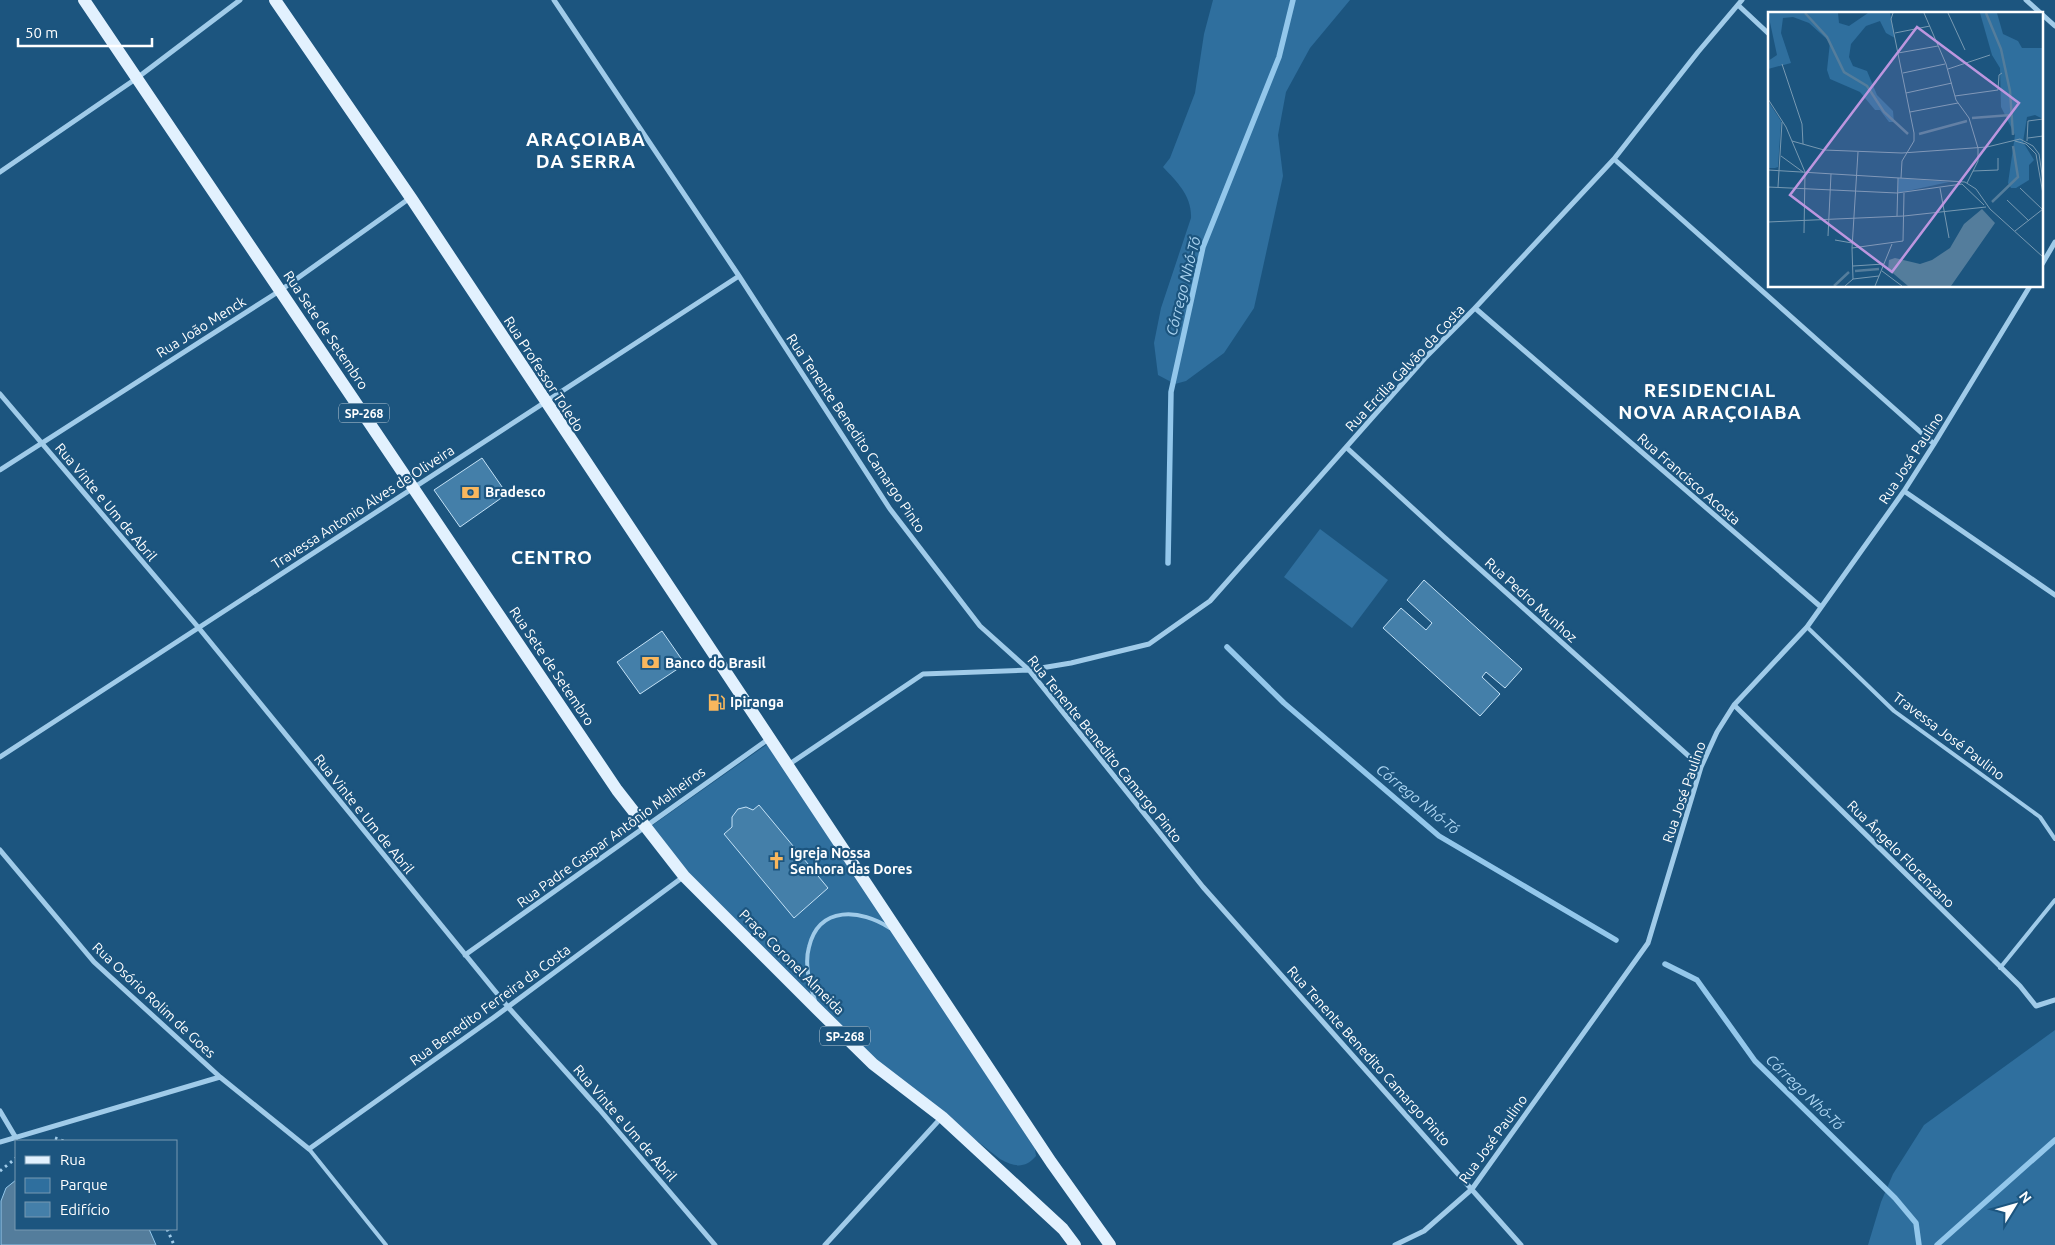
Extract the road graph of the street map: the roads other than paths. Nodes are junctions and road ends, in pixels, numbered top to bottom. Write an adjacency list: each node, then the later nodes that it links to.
1 (84, 0): 12 (main road, Rua Sete de Setembro / SP-268)
2 (240, 0): 12 (street)
3 (274, 0): 15 (main road, Rua Professor Toledo)
4 (554, 0): 18 (street, Rua Tenente Benedito Camargo Pinto)
5 (1742, 0): 7 (street, Rua Ercilia Galvão da Costa)
6 (2026, 0): 8 (street)
7 (1738, 5): 11 (street); 13 (street, Rua Ercilia Galvão da Costa)
8 (2039, 12)
9 (2042, 14): 10 (street)
10 (2055, 26)
11 (1768, 33)
12 (137, 78): 14 (street); 20 (main road, Rua Sete de Setembro / SP-268)
13 (1614, 159): 21 (street, Rua Ercilia Galvão da Costa); 25 (street)
14 (0, 172)
15 (411, 198): 20 (street, Rua João Menck); 23 (main road, Rua Professor Toledo)
16 (2055, 242): 17 (street)
17 (2042, 264)
18 (739, 276): 23 (street, Travessa Antonio Alves de Oliveira); 34 (street, Rua Tenente Benedito Camargo Pinto)
19 (2029, 288): 25 (street, Rua José Paulino)
20 (281, 290): 24 (street, Rua João Menck); 28 (main road, Rua Sete de Setembro / SP-268)
21 (1475, 308): 26 (street, Rua Ercilia Galvão da Costa); 31 (street, Rua Francisco Acosta)
22 (0, 394): 24 (street, Rua Vinte e Um de Abril)
23 (545, 403): 28 (street, Travessa Antonio Alves de Oliveira); 36 (main road, Rua Professor Toledo)
24 (41, 442): 27 (street, Rua João Menck); 32 (street, Rua Vinte e Um de Abril)
25 (1934, 444): 29 (street, Rua José Paulino)
26 (1348, 448): 34 (street, Rua Ercilia Galvão da Costa); 39 (street, Rua Pedro Munhoz)
27 (0, 470)
28 (414, 487): 32 (street, Travessa Antonio Alves de Oliveira); 40 (main road, Rua Sete de Setembro / SP-268)
29 (1904, 491): 30 (street); 31 (street, Rua José Paulino)
30 (2055, 595)
31 (1821, 608): 33 (street, Rua José Paulino)
32 (198, 627): 37 (street, Travessa Antonio Alves de Oliveira); 46 (street, Rua Vinte e Um de Abril)
33 (1807, 627): 35 (street, Rua José Paulino); 41 (lane, Travessa José Paulino)
34 (1029, 670): 38 (street, Rua Ercilia Galvão da Costa); 57 (street, Rua Tenente Benedito Camargo Pinto)
35 (1734, 705): 39 (street, Rua José Paulino); 47 (street, Rua Ângelo Florenzano)
36 (770, 737): 38 (main road, Rua Professor Toledo); 40 (street, Rua Padre Gaspar Antônio Malheiros)
37 (0, 758)
38 (788, 765): 45 (main road)
39 (1702, 767): 57 (street, Rua José Paulino)
40 (644, 826): 43 (main road, Praça Coronel Almeida / SP-268); 46 (street, Rua Padre Gaspar Antônio Malheiros)
41 (2055, 839)
42 (0, 850): 51 (street, Rua Osório Rolim de Goes)
43 (684, 876): 49 (street, Rua Benedito Ferreira da Costa); 50 (main road, Praça Coronel Almeida / SP-268)
44 (2055, 900): 47 (lane)
45 (900, 935): 50 (lane); 62 (main road)
46 (465, 955): 49 (street, Rua Vinte e Um de Abril)
47 (2000, 968): 48 (street, Rua Ângelo Florenzano)
48 (2055, 1000)
49 (508, 1007): 56 (street, Rua Benedito Ferreira da Costa); 59 (street, Rua Vinte e Um de Abril)
50 (818, 1010): 53 (main road, Praça Coronel Almeida / SP-268)
51 (220, 1077): 54 (street); 56 (street, Rua Osório Rolim de Goes)
52 (0, 1111): 54 (street)
53 (942, 1118): 60 (street); 61 (main road, Praça Coronel Almeida / SP-268)
54 (16, 1138): 55 (street)
55 (0, 1142)
56 (309, 1149): 58 (lane)
57 (1472, 1189): 63 (street, Rua José Paulino); 64 (street, Rua Tenente Benedito Camargo Pinto)
58 (386, 1245)
59 (715, 1245)
60 (825, 1245)
61 (1075, 1245)
62 (1110, 1245)
63 (1395, 1245)
64 (1521, 1245)

